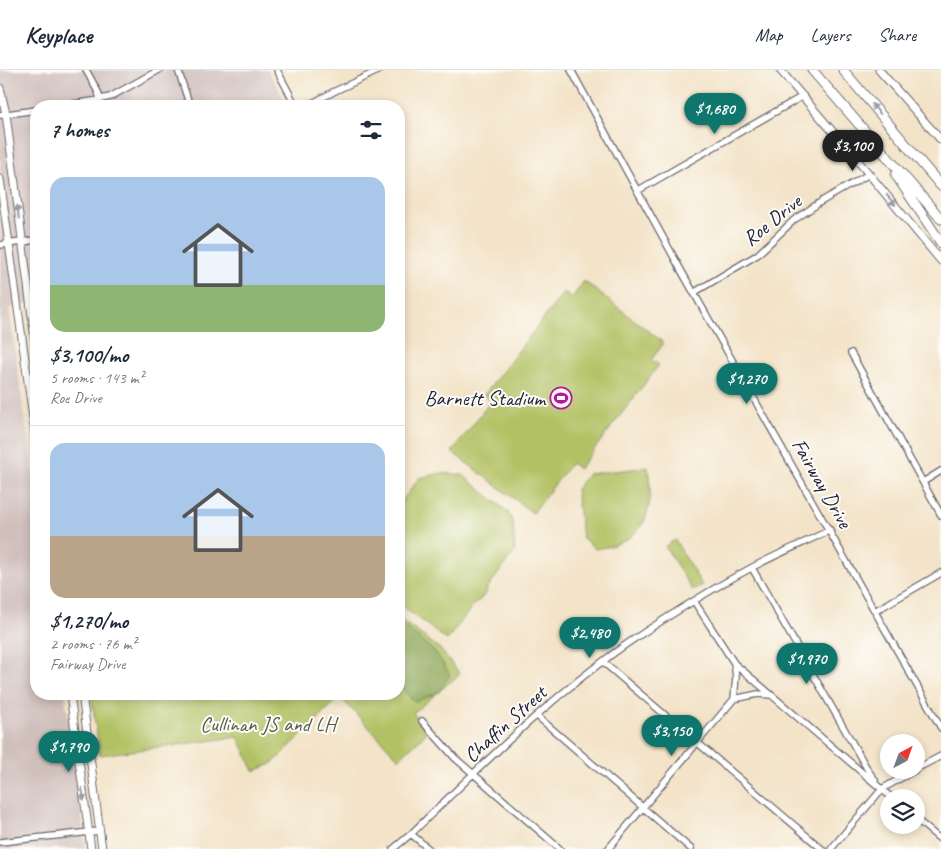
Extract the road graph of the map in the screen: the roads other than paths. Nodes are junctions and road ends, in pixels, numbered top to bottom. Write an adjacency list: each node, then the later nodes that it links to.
1 (86, 70): 13 (street)
2 (159, 70): 13 (street)
3 (178, 70): 15 (street)
4 (277, 70): 16 (street)
5 (571, 70): 28 (street, Fairway Drive)
6 (780, 70): 12 (main road)
7 (812, 70): 21 (highway)
8 (843, 70): 22 (highway, one-way to 8)
9 (879, 70): 20 (main road)
10 (377, 71): 17 (street)
11 (0, 88): 19 (main road)
12 (803, 96): 24 (main road); 28 (street)
13 (101, 99): 14 (street)
14 (95, 100)
15 (188, 100)
16 (293, 100)
17 (318, 100)
18 (30, 111): 19 (street)
19 (3, 115): 23 (main road)
20 (941, 139)
21 (878, 148): 29 (highway); 32 (highway)
22 (919, 160): 26 (highway); 27 (highway)
23 (14, 174): 25 (main road); 31 (main road, one-way to 23)
24 (869, 174): 35 (main road, one-way to 35); 36 (street, Roe Drive)
25 (0, 177): 33 (main road)
26 (941, 179)
27 (941, 186)
28 (638, 191): 36 (street, Fairway Drive)
29 (941, 219)
30 (30, 241): 31 (street)
31 (22, 242): 33 (street); 37 (main road)
32 (941, 243)
33 (9, 244): 34 (street); 39 (main road)
34 (0, 245)
35 (941, 261)
36 (695, 292): 45 (street, Fairway Drive)
37 (30, 300)
38 (30, 307): 39 (main road)
39 (18, 309): 41 (main road)
40 (851, 353): 43 (street)
41 (30, 372)
42 (941, 471): 43 (street)
43 (923, 482): 44 (street)
44 (941, 514)
45 (830, 530): 46 (street, Chaffin Street); 49 (street, Fairway Drive)
46 (752, 568): 48 (street, Chaffin Street); 66 (street)
47 (941, 573): 49 (street)
48 (694, 601): 50 (street, Chaffin Street); 51 (street)
49 (876, 612): 58 (street, Fairway Drive)
50 (604, 662): 56 (street, Chaffin Street); 59 (street)
51 (734, 663): 52 (street); 55 (street)
52 (771, 694): 55 (street); 66 (street)
53 (71, 700): 60 (main road)
54 (83, 700): 62 (main road)
55 (734, 700): 59 (street)
56 (537, 716): 64 (street, Chaffin Street); 68 (street)
57 (422, 721): 64 (street)
58 (941, 728)
59 (697, 742): 68 (street); 82 (street)
60 (78, 756): 62 (main road); 71 (main road, one-way to 71)
61 (941, 756): 63 (street)
62 (90, 758): 70 (main road)
63 (925, 765)
64 (473, 774): 72 (street, Chaffin Street); 79 (street)
65 (900, 779): 66 (street)
66 (882, 789)
67 (880, 791): 83 (street)
68 (643, 808): 80 (street); 81 (street)
69 (925, 826): 73 (street)
70 (99, 831): 71 (street); 76 (main road)
71 (88, 832): 74 (street); 75 (main road)
72 (412, 834): 77 (street, Chaffin Street); 78 (street)
73 (941, 840)
74 (0, 842)
75 (91, 849)
76 (102, 849)
77 (393, 849)
78 (429, 849)
79 (560, 849)
80 (608, 849)
81 (691, 849)
82 (822, 849)
83 (831, 849)

